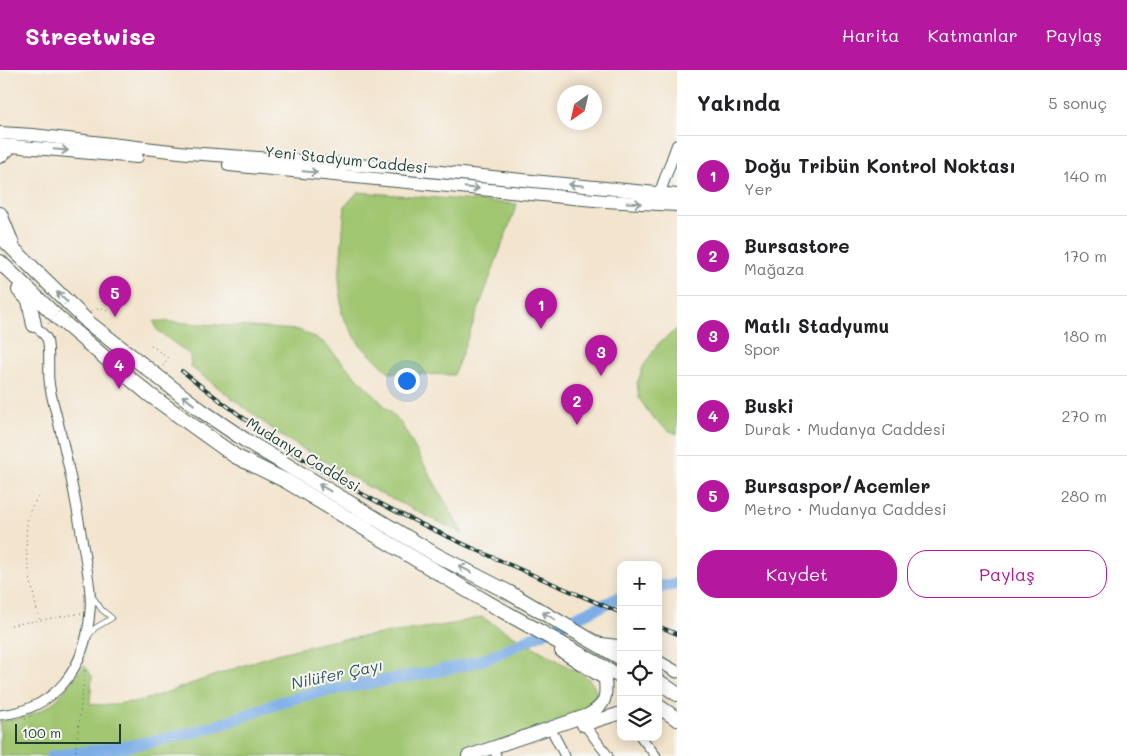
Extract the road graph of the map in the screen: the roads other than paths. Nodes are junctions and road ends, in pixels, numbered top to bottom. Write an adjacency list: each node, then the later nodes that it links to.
1 (0, 126): 3 (main road)
2 (0, 134): 3 (main road)
3 (9, 141): 5 (main road); 8 (main road, Yeni Stadyum Caddesi, one-way to 3); 9 (main road, Yeni Stadyum Caddesi, one-way to 9)
4 (677, 145): 6 (street)
5 (0, 157)
6 (673, 158): 7 (street); 9 (street)
7 (668, 174): 8 (street); 9 (street)
8 (642, 192): 9 (main road, Yeni Stadyum Caddesi)
9 (666, 196): 10 (main road, Yeni Stadyum Caddesi)
10 (677, 205)
11 (1, 218): 13 (highway)
12 (0, 236): 13 (highway, Mudanya Caddesi)
13 (15, 252): 20 (highway, Mudanya Caddesi, one-way to 13)
14 (0, 262): 18 (highway, Mudanya Caddesi)
15 (0, 270): 16 (highway)
16 (41, 325): 17 (street)
17 (90, 591): 19 (street); 19 (lane)
18 (484, 603): 22 (highway, Mudanya Caddesi); 42 (main road)
19 (85, 640): 37 (street)
20 (592, 641): 21 (main road); 23 (highway, Mudanya Caddesi)
21 (617, 645)
22 (573, 653): 26 (highway); 27 (highway)
23 (617, 656)
24 (662, 663): 25 (main road)
25 (677, 672)
26 (617, 675)
27 (617, 680)
28 (662, 682): 30 (highway)
29 (662, 683): 31 (highway)
30 (677, 688)
31 (677, 694)
32 (662, 701): 34 (highway)
33 (662, 709): 38 (highway)
34 (677, 710)
35 (617, 714): 39 (main road)
36 (662, 714): 38 (main road)
37 (0, 715)
38 (677, 720)
39 (584, 724): 40 (main road); 45 (street)
40 (554, 735): 43 (main road); 44 (street)
41 (644, 741): 46 (street)
42 (468, 756)
43 (495, 756)
44 (565, 756)
45 (608, 756)
46 (656, 756)

